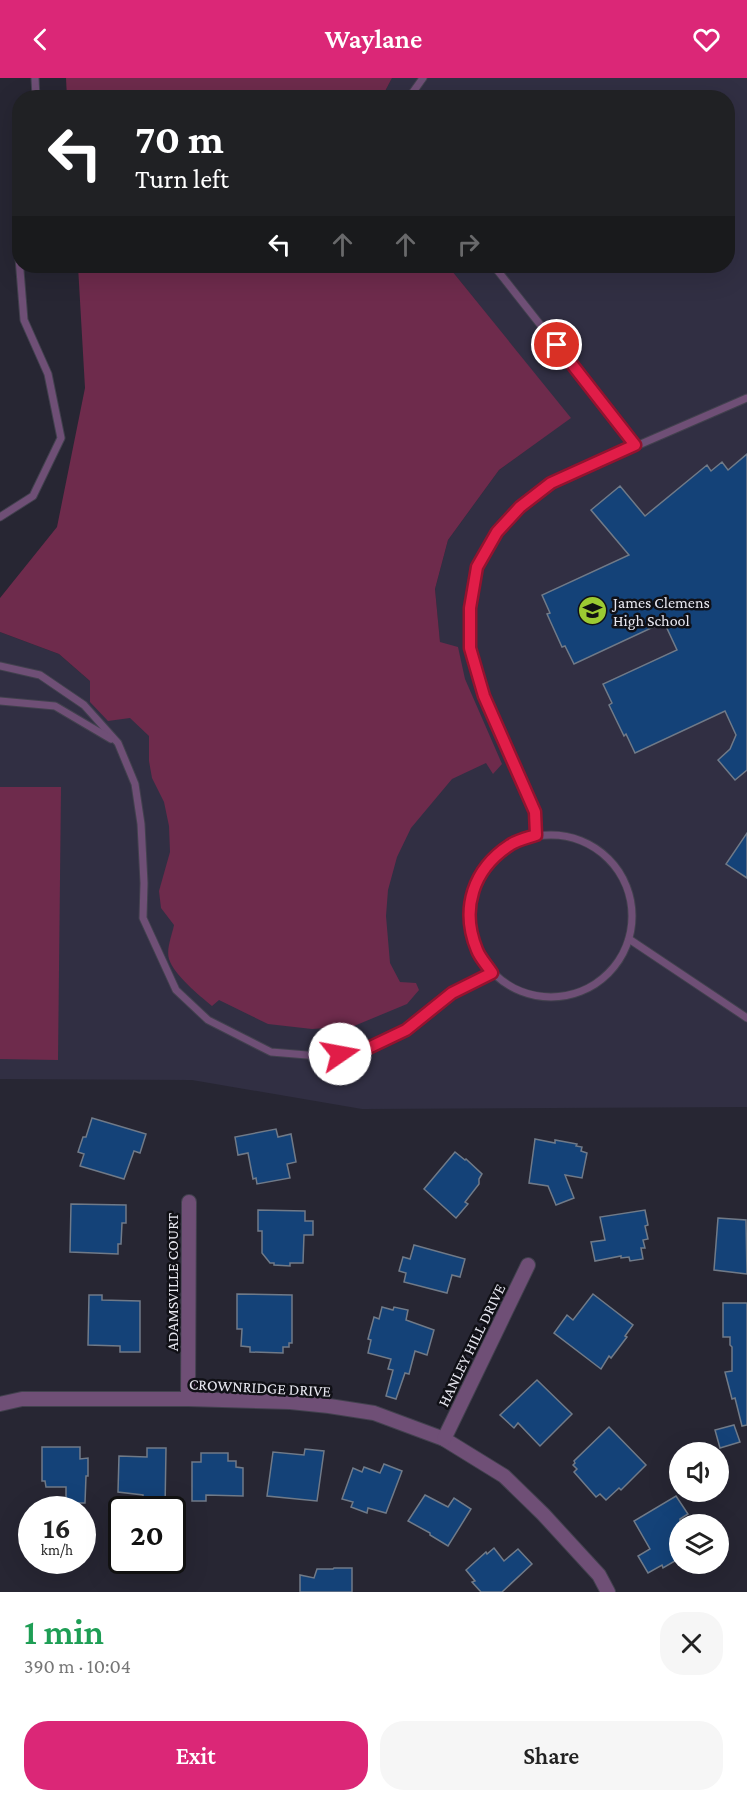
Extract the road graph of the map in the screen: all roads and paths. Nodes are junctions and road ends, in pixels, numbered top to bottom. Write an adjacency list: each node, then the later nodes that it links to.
1 (20, 273): 5 (lane)
2 (500, 273): 4 (lane)
3 (747, 398): 4 (lane)
4 (635, 445): 9 (lane)
5 (0, 517)
6 (0, 666): 8 (lane)
7 (0, 701): 8 (lane)
8 (118, 743): 11 (lane)
9 (536, 835): 10 (lane); 11 (lane)
10 (629, 939): 11 (lane); 12 (lane)
11 (492, 973)
12 (747, 1018)
13 (189, 1202): 17 (street, ADAMSVILLE COURT)
14 (528, 1265): 19 (street, HANLEY HILL DRIVE)
15 (0, 1393): 16 (street, CROWNRIDGE DRIVE)
16 (22, 1399): 17 (street, CROWNRIDGE DRIVE); 18 (street, CROWNRIDGE DRIVE)
17 (188, 1399): 19 (street, CROWNRIDGE DRIVE)
18 (0, 1404)
19 (444, 1439): 20 (street, CROWNRIDGE DRIVE)
20 (608, 1592)

